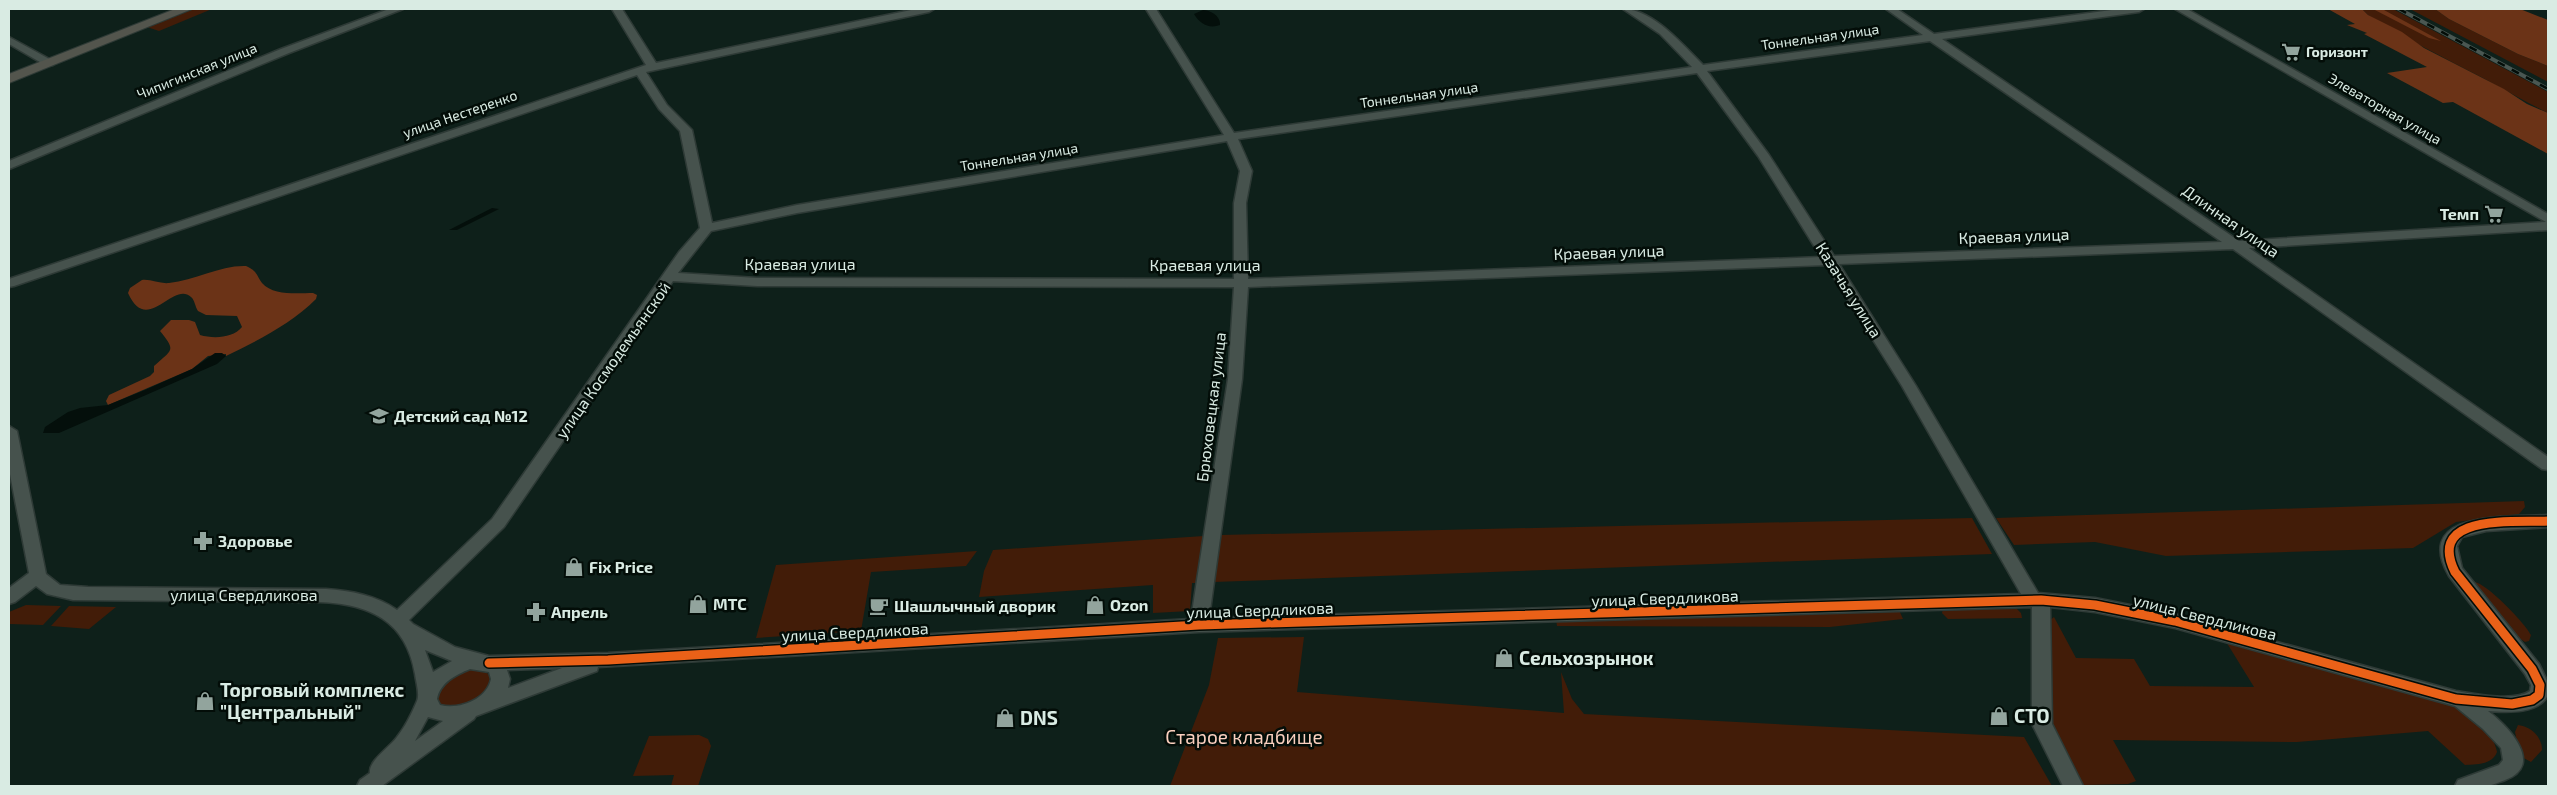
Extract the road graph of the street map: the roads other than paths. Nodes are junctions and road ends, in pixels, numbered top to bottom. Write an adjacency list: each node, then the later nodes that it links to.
1 (186, 9): 12 (main road)
2 (398, 9): 18 (street, Чипигинская улица)
3 (617, 9): 13 (street)
4 (930, 9): 13 (street, улица Нестеренко)
5 (1151, 9): 17 (street, Брюховецкая улица)
6 (1628, 9): 14 (street, Казачья улица)
7 (1892, 9): 10 (street, Длинная улица)
8 (2139, 9): 10 (street, Тоннельная улица)
9 (2180, 9): 19 (street, Элеваторная улица)
10 (1933, 36): 14 (street, Тоннельная улица); 22 (street, Длинная улица)
11 (9, 40): 12 (street)
12 (49, 63): 16 (main road)
13 (652, 66): 15 (street, улица Нестеренко)
14 (1700, 69): 17 (street, Тоннельная улица); 23 (street, Казачья улица)
15 (639, 70): 21 (street); 25 (street, улица Нестеренко)
16 (9, 79)
17 (1231, 138): 21 (street, Тоннельная улица); 26 (street, Брюховецкая улица)
18 (9, 165)
19 (2548, 219)
20 (2548, 226): 22 (street, Краевая улица)
21 (707, 228): 24 (street, улица Космодемьянской)
22 (2236, 245): 23 (street, Краевая улица); 28 (street, Длинная улица)
23 (1830, 261): 26 (street, Краевая улица); 32 (street, Казачья улица)
24 (671, 277): 26 (street, Краевая улица); 33 (street, улица Космодемьянской)
25 (9, 282)
26 (1241, 283): 34 (street, Брюховецкая улица)
27 (9, 431): 30 (street)
28 (2548, 465)
29 (2548, 521): 38 (street, улица Свердликова)
30 (38, 575): 31 (street); 33 (street, улица Свердликова)
31 (9, 597)
32 (2037, 600): 34 (street, улица Свердликова); 38 (street, улица Свердликова); 42 (street)
33 (402, 624): 36 (street, улица Свердликова); 37 (street)
34 (1199, 625): 35 (street, улица Свердликова)
35 (608, 660): 36 (street, улица Свердликова); 39 (street)
36 (483, 662): 37 (street); 39 (street)
37 (427, 697): 39 (street); 40 (street)
38 (2456, 698): 43 (street)
39 (476, 708): 41 (street)
40 (362, 786)
41 (368, 786)
42 (2073, 786)
43 (2465, 786)

